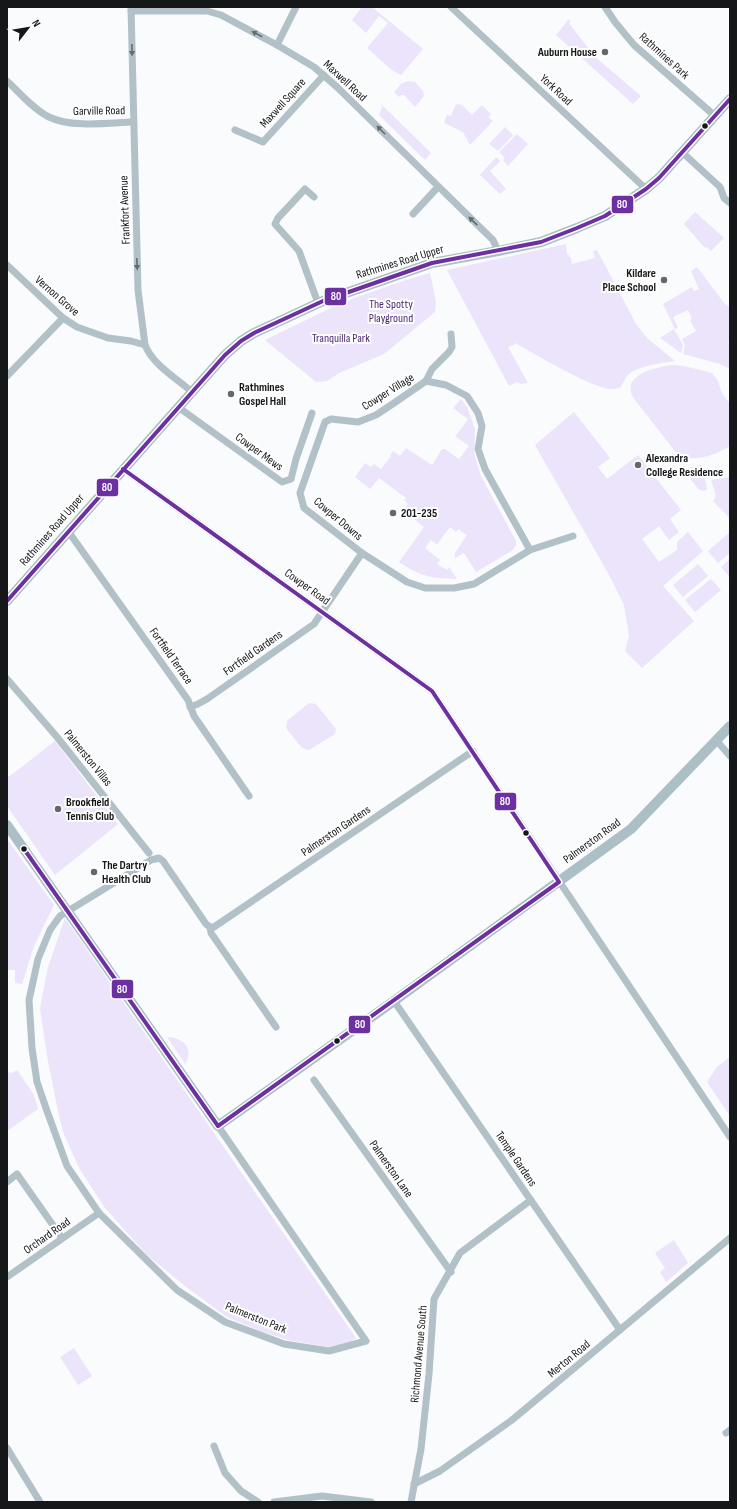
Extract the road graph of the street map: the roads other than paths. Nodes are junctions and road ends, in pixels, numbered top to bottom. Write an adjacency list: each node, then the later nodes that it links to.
1 (296, 7): 5 (street)
2 (451, 7): 14 (street, York Road)
3 (605, 7): 9 (street, Rathmines Park)
4 (131, 9): 5 (street, Maxwell Road, one-way to 4); 10 (street, Frankfort Avenue, one-way to 10)
5 (277, 45): 6 (street, Maxwell Road)
6 (324, 75): 11 (street, Maxwell Square); 13 (street, Maxwell Road, one-way to 6)
7 (7, 81): 10 (street, Garville Road)
8 (730, 99): 9 (street, Rathmines Road Upper)
9 (715, 116): 12 (street, Rathmines Road Upper)
10 (133, 122): 23 (street, Frankfort Avenue, one-way to 23)
11 (235, 130)
12 (683, 153): 14 (street, Rathmines Road Upper); 16 (street)
13 (438, 187): 17 (street); 18 (street, Maxwell Road, one-way to 13)
14 (646, 189): 18 (street, Rathmines Road Upper)
15 (314, 198): 20 (street)
16 (730, 203)
17 (412, 214)
18 (498, 251): 20 (street, Rathmines Road Upper)
19 (7, 265): 21 (street, Vernon Grove)
20 (318, 303): 26 (street, Rathmines Road Upper)
21 (63, 318): 23 (street, Vernon Grove); 24 (street)
22 (451, 334): 25 (street, Cowper Village)
23 (145, 345): 26 (street, Frankfort Avenue)
24 (7, 376)
25 (426, 381): 29 (street, Cowper Village); 33 (street, Cowper Village)
26 (192, 392): 27 (street, Rathmines Road Upper)
27 (178, 407): 28 (street, Cowper Mews); 30 (street, Rathmines Road Upper)
28 (312, 413)
29 (339, 419): 34 (street, Cowper Downs)
30 (123, 469): 31 (street, Rathmines Road Upper); 36 (street, Cowper Road)
31 (68, 531): 35 (street, Rathmines Road Upper); 38 (street, Fortfield Terrace)
32 (573, 536): 33 (street, Cowper Downs)
33 (530, 550): 34 (street, Cowper Downs)
34 (362, 553): 36 (street, Cowper Downs)
35 (7, 601)
36 (322, 611): 38 (street, Fortfield Gardens); 41 (street, Cowper Road)
37 (7, 679): 45 (street, Palmerston Villas)
38 (190, 707): 43 (street, Fortfield Terrace)
39 (730, 726): 40 (street, Palmerston Road)
40 (716, 740): 42 (street); 46 (street, Palmerston Road)
41 (472, 751): 46 (street, Cowper Road); 48 (street, Palmerston Gardens)
42 (730, 756)
43 (249, 796)
44 (7, 826): 47 (street, Palmerston Park)
45 (149, 853)
46 (559, 882): 49 (street, Palmerston Road); 53 (street, Cowper Road)
47 (68, 910): 48 (street); 52 (street, Palmerston Park); 56 (street, Palmerston Park)
48 (210, 927): 50 (street)
49 (394, 1001): 52 (street, Palmerston Road); 55 (street, Temple Gardens)
50 (276, 1027)
51 (314, 1080): 59 (street, Palmerston Lane)
52 (218, 1126): 56 (street, Palmerston Park)
53 (730, 1137)
54 (7, 1182): 57 (street)
55 (531, 1200): 59 (street, Richmond Avenue South); 61 (street, Temple Gardens)
56 (99, 1212): 57 (street, Orchard Road)
57 (62, 1238): 60 (street, Orchard Road)
58 (730, 1238): 61 (street, Merton Road)
59 (451, 1272): 64 (street, Richmond Avenue South)
60 (7, 1277)
61 (620, 1330): 64 (street, Merton Road)
62 (214, 1446): 66 (street)
63 (7, 1448): 65 (street)
64 (414, 1484): 69 (street, Richmond Avenue South)
65 (40, 1502)
66 (258, 1502)
67 (274, 1502): 68 (street)
68 (371, 1502)
69 (411, 1502)

